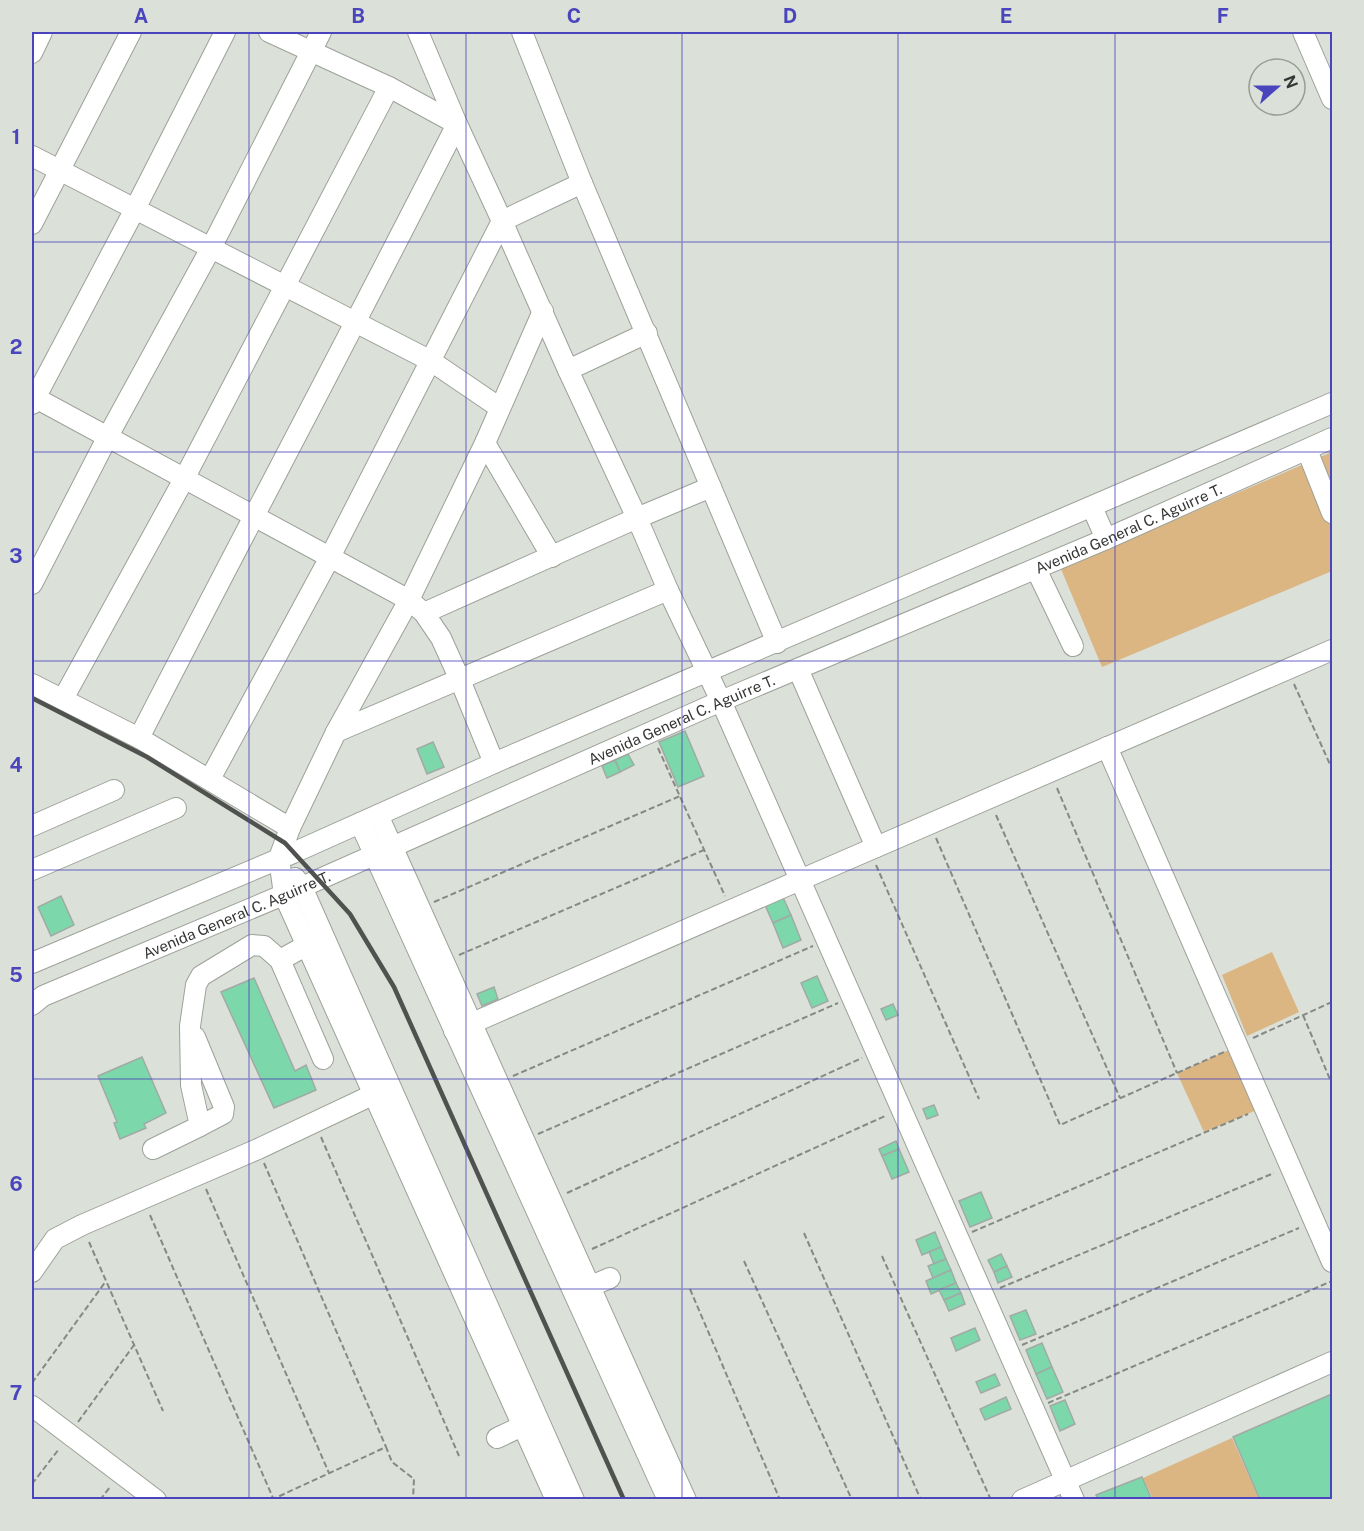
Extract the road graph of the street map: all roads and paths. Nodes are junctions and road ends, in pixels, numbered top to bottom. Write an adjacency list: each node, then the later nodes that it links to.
1 (42, 32): 10 (street)
2 (131, 32): 15 (street)
3 (225, 32): 17 (street)
4 (269, 32): 9 (street)
5 (321, 32): 9 (street)
6 (418, 32): 13 (street)
7 (522, 32): 16 (street)
8 (1303, 32): 12 (street)
9 (311, 50): 11 (street); 20 (street)
10 (32, 53)
11 (389, 87): 13 (street); 21 (street)
12 (1332, 99)
13 (457, 124): 18 (street); 23 (street)
14 (32, 156): 15 (street)
15 (59, 170): 17 (street); 19 (street)
16 (582, 183): 18 (street); 24 (street)
17 (135, 209): 20 (street); 27 (street)
18 (502, 220): 22 (street); 25 (street)
19 (32, 224)
20 (211, 248): 21 (street); 30 (street)
21 (284, 285): 23 (street); 34 (street)
22 (543, 311): 26 (street); 29 (street)
23 (356, 323): 25 (street); 38 (street)
24 (646, 333): 26 (street); 35 (street)
25 (431, 361): 29 (street); 42 (street)
26 (568, 370): 39 (street)
27 (33, 400): 30 (street)
28 (1332, 403): 36 (street, Avenida General C. Aguirre T.)
29 (500, 408): 32 (street)
30 (107, 438): 34 (street); 44 (street)
31 (1332, 438): 33 (street, Avenida General C. Aguirre T.)
32 (485, 443): 41 (street); 46 (street)
33 (1307, 450): 37 (street); 40 (street, Avenida General C. Aguirre T.)
34 (184, 479): 38 (street); 56 (street)
35 (711, 487): 39 (street); 48 (street)
36 (1092, 507): 40 (street); 48 (street, Avenida General C. Aguirre T.)
37 (1332, 513)
38 (252, 517): 42 (street); 60 (street)
39 (637, 518): 41 (street); 45 (street)
40 (1106, 539): 43 (street, Avenida General C. Aguirre T.)
41 (552, 557): 47 (street)
42 (329, 559): 46 (street); 65 (street)
43 (1036, 569): 49 (street); 51 (street, Avenida General C. Aguirre T.)
44 (32, 584)
45 (668, 591): 53 (street); 54 (street)
46 (409, 600): 47 (street); 58 (street)
47 (424, 614): 54 (street)
48 (777, 643): 53 (street, Avenida General C. Aguirre T.)
49 (1073, 646)
50 (1332, 650): 52 (street)
51 (798, 669): 57 (street, Avenida General C. Aguirre T.); 74 (street)
52 (1288, 670): 61 (street); 63 (path)
53 (708, 673): 57 (street); 62 (street, Avenida General C. Aguirre T.)
54 (460, 680): 58 (street); 62 (street)
55 (32, 684): 56 (street)
56 (63, 699): 60 (street)
57 (721, 701): 59 (street, Avenida General C. Aguirre T.); 79 (street)
58 (336, 732): 73 (street)
59 (651, 732): 67 (path); 75 (street, Avenida General C. Aguirre T.)
60 (139, 738): 65 (street)
61 (1107, 747): 64 (street); 94 (street)
62 (494, 763): 70 (street, Avenida General C. Aguirre T.)
63 (1332, 769)
64 (1051, 772): 68 (street); 97 (path)
65 (210, 779): 73 (street)
66 (114, 789): 72 (street)
67 (680, 796): 76 (path); 81 (path)
68 (988, 798): 71 (street); 101 (path)
69 (176, 808): 78 (street)
70 (369, 819): 75 (street); 77 (street, Avenida General C. Aguirre T.)
71 (930, 824): 74 (street); 101 (path)
72 (32, 826)
73 (290, 828): 77 (street)
74 (873, 848): 79 (street); 102 (path)
75 (384, 850): 80 (street, Avenida General C. Aguirre T.); 81 (street); 93 (street)
76 (704, 850): 82 (path); 86 (path)
77 (279, 858): 80 (street); 87 (street, Avenida General C. Aguirre T.)
78 (32, 870)
79 (800, 880): 82 (street); 83 (street)
80 (293, 891): 84 (street); 88 (street, Avenida General C. Aguirre T.)
81 (420, 908): 86 (street)
82 (732, 909): 93 (street)
83 (826, 940): 89 (street); 98 (path)
84 (315, 941): 85 (street); 100 (street)
85 (280, 960): 92 (street); 96 (street)
86 (443, 961): 93 (street)
87 (32, 963)
88 (35, 996)
89 (852, 997): 95 (street); 107 (path)
90 (1332, 1002): 91 (path)
91 (1303, 1016): 94 (path); 99 (path)
92 (190, 1026): 106 (street); 106 (street)
93 (463, 1028): 98 (street); 127 (street)
94 (1238, 1046): 97 (path); 103 (street)
95 (876, 1052): 104 (street); 113 (path)
96 (323, 1059)
97 (1177, 1073): 101 (path)
98 (498, 1083): 107 (street)
99 (1332, 1084)
100 (382, 1091): 105 (street); 136 (street)
101 (1120, 1098)
102 (979, 1099)
103 (1264, 1107): 110 (street); 117 (path)
104 (901, 1108): 117 (street); 119 (path)
105 (315, 1122): 109 (street); 140 (path)
106 (200, 1126): 108 (street)
107 (524, 1140): 113 (street)
108 (153, 1149)
109 (258, 1149): 111 (street); 139 (path)
110 (1290, 1166): 114 (street); 128 (path)
111 (199, 1173): 112 (street); 141 (path)
112 (143, 1199): 115 (street); 144 (path)
113 (550, 1200): 119 (street)
114 (1315, 1222): 121 (street); 130 (path)
115 (82, 1225): 122 (street); 124 (path)
116 (804, 1233): 153 (path)
117 (958, 1238): 128 (street)
118 (882, 1256): 154 (path)
119 (576, 1257): 127 (street)
120 (744, 1261): 152 (path)
121 (1332, 1263)
122 (32, 1272)
123 (610, 1278): 127 (street)
124 (106, 1281): 129 (path); 132 (path)
125 (1332, 1281): 134 (path)
126 (690, 1289): 151 (path)
127 (581, 1290): 149 (street); 150 (street)
128 (984, 1295): 130 (street)
129 (134, 1345): 135 (path); 137 (path)
130 (1008, 1351): 134 (street)
131 (1332, 1362): 142 (street)
132 (32, 1383)
133 (32, 1406): 137 (street)
134 (1034, 1409): 142 (street)
135 (163, 1411)
136 (530, 1422): 138 (street); 147 (street); 148 (street)
137 (69, 1435): 143 (path); 145 (street)
138 (497, 1438)
139 (386, 1447): 141 (path); 146 (path)
140 (459, 1456)
141 (329, 1473): 144 (path)
142 (1066, 1480): 155 (street); 156 (street)
143 (32, 1485)
144 (272, 1499)
145 (156, 1500)
146 (413, 1500)
147 (556, 1500)
148 (574, 1500)
149 (668, 1500)
150 (686, 1500)
151 (780, 1500)
152 (852, 1500)
153 (921, 1500)
154 (991, 1500)
155 (1022, 1500)
156 (1074, 1500)

